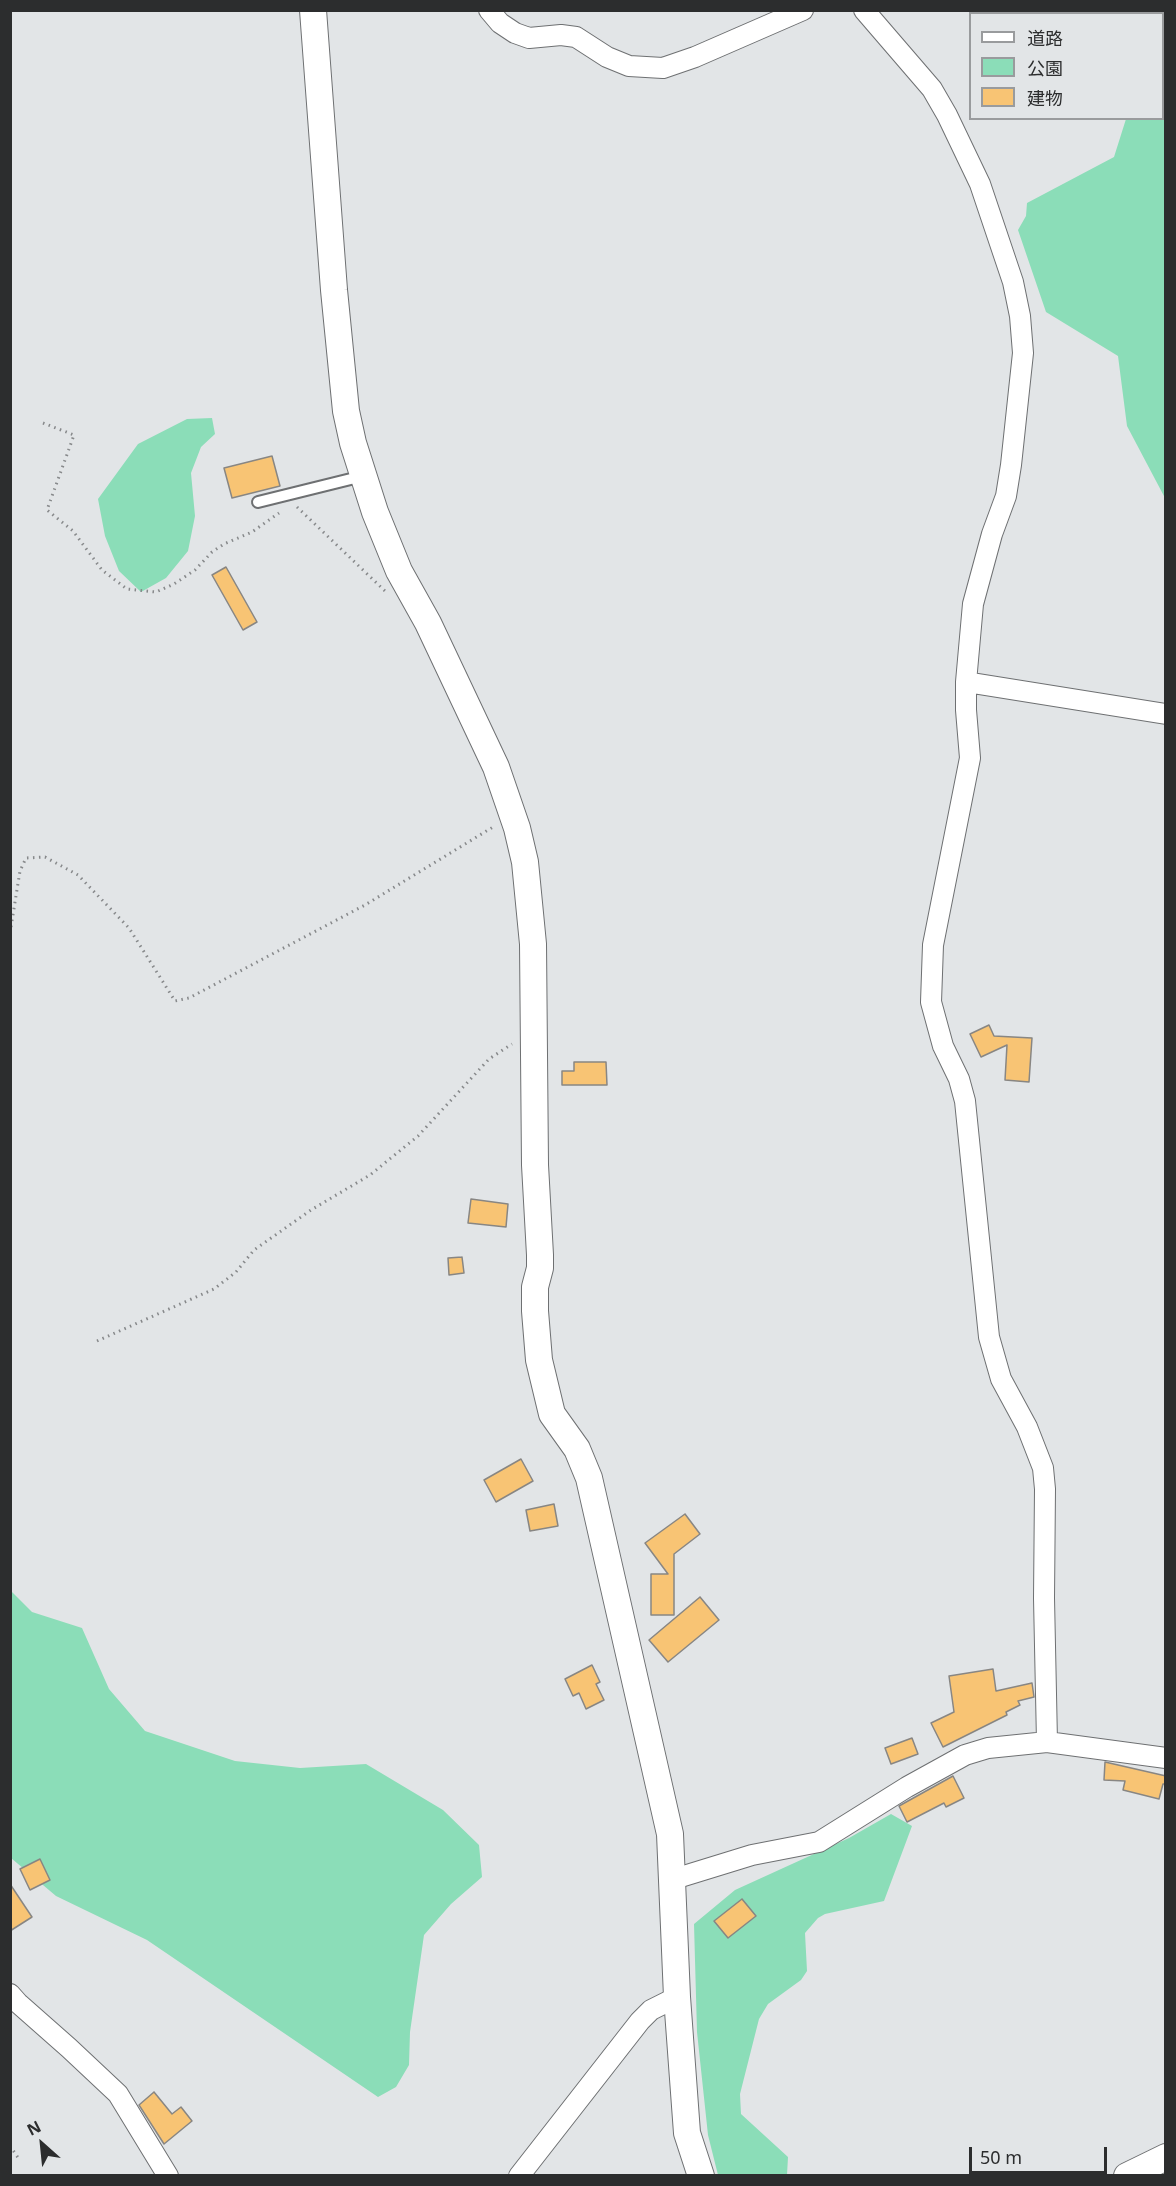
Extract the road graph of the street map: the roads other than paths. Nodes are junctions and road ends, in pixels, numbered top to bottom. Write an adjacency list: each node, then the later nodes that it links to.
1 (313, 10): 5 (street)
2 (489, 10): 3 (street)
3 (803, 10)
4 (864, 10): 7 (street)
5 (363, 476): 6 (lane); 11 (street)
6 (258, 502)
7 (966, 682): 8 (street); 9 (street)
8 (1166, 714)
9 (1047, 1742): 10 (street); 11 (street)
10 (1166, 1758)
11 (674, 1880): 13 (street)
12 (10, 1994): 15 (street)
13 (677, 1997): 16 (street); 17 (street)
14 (1166, 2157): 18 (street)
15 (168, 2175)
16 (519, 2175)
17 (701, 2175)
18 (1127, 2175)

